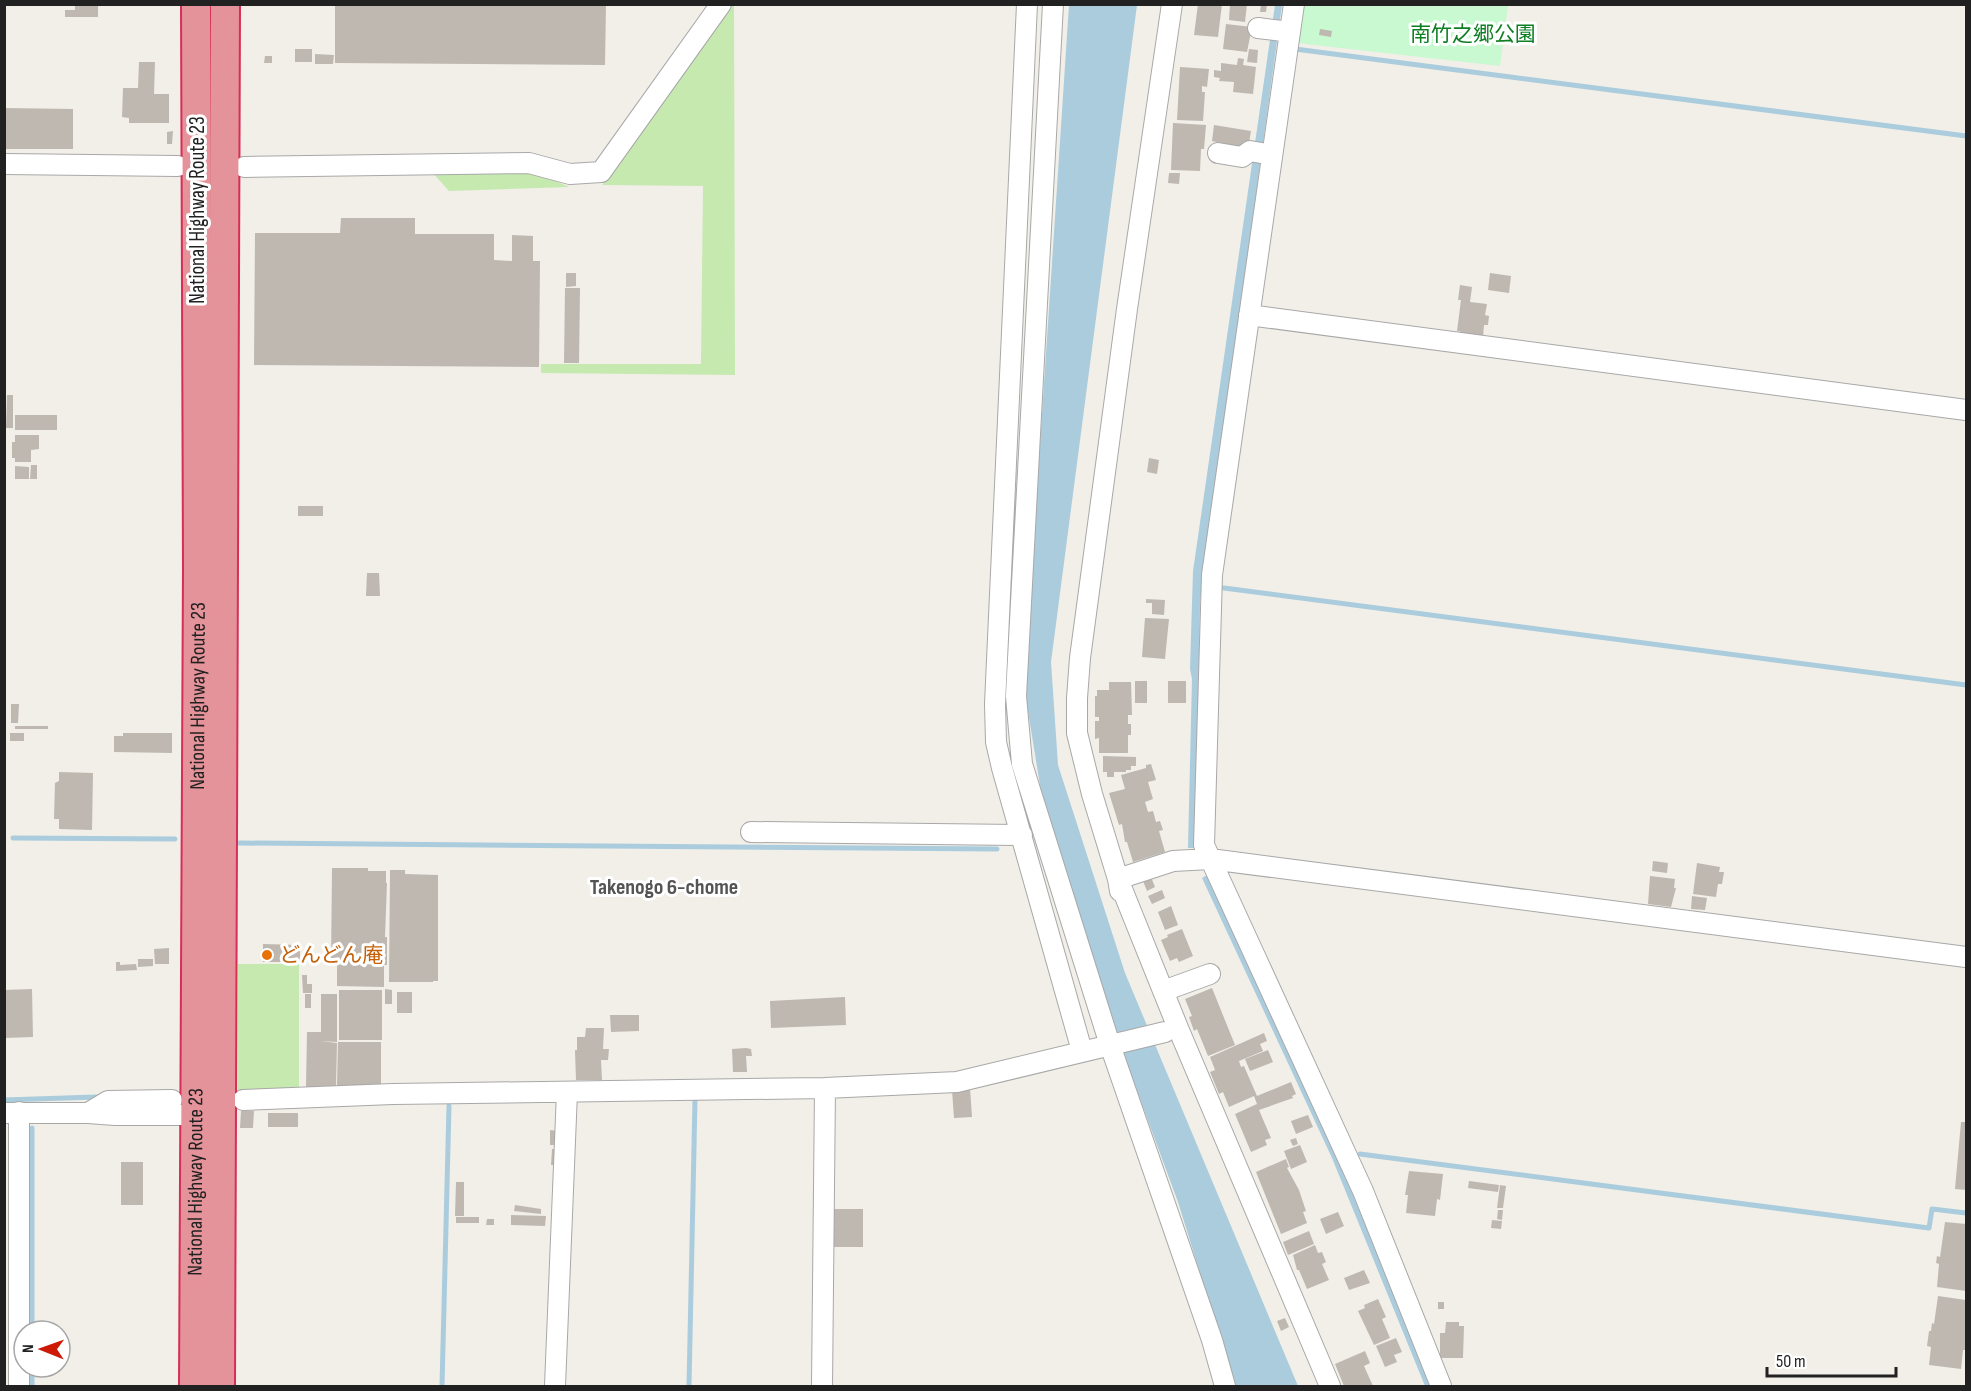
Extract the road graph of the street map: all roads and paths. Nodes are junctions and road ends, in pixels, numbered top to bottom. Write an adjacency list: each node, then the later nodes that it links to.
1 (196, 4): 28 (highway, National Highway Route 23)
2 (225, 4): 34 (highway, National Highway Route 23)
3 (721, 4): 12 (street)
4 (1028, 4): 16 (street)
5 (1053, 4): 23 (street)
6 (1172, 4): 18 (street)
7 (1294, 4): 9 (street)
8 (1218, 153): 9 (street)
9 (1263, 153): 13 (street)
10 (4, 164): 11 (street)
11 (178, 166)
12 (244, 167)
13 (1249, 315): 14 (street); 17 (street)
14 (1966, 410)
15 (751, 832): 16 (street)
16 (1022, 835): 24 (street)
17 (1210, 859): 18 (street); 19 (street); 39 (street)
18 (1118, 879): 21 (street); 22 (street)
19 (1966, 957)
20 (1210, 974): 21 (street)
21 (1163, 991): 31 (street)
22 (1161, 1033): 23 (street); 31 (street)
23 (1110, 1045): 24 (street); 37 (street)
24 (1082, 1052): 25 (street)
25 (825, 1088): 26 (street); 36 (street)
26 (567, 1092): 27 (street); 35 (street)
27 (243, 1100)
28 (184, 1108): 30 (street); 30 (street); 33 (highway, National Highway Route 23)
29 (12, 1113): 30 (street); 32 (street)
30 (88, 1113)
31 (1233, 1159): 38 (street)
32 (19, 1386)
33 (194, 1386)
34 (220, 1386)
35 (555, 1386)
36 (822, 1386)
37 (1225, 1386)
38 (1330, 1386)
39 (1441, 1386)

